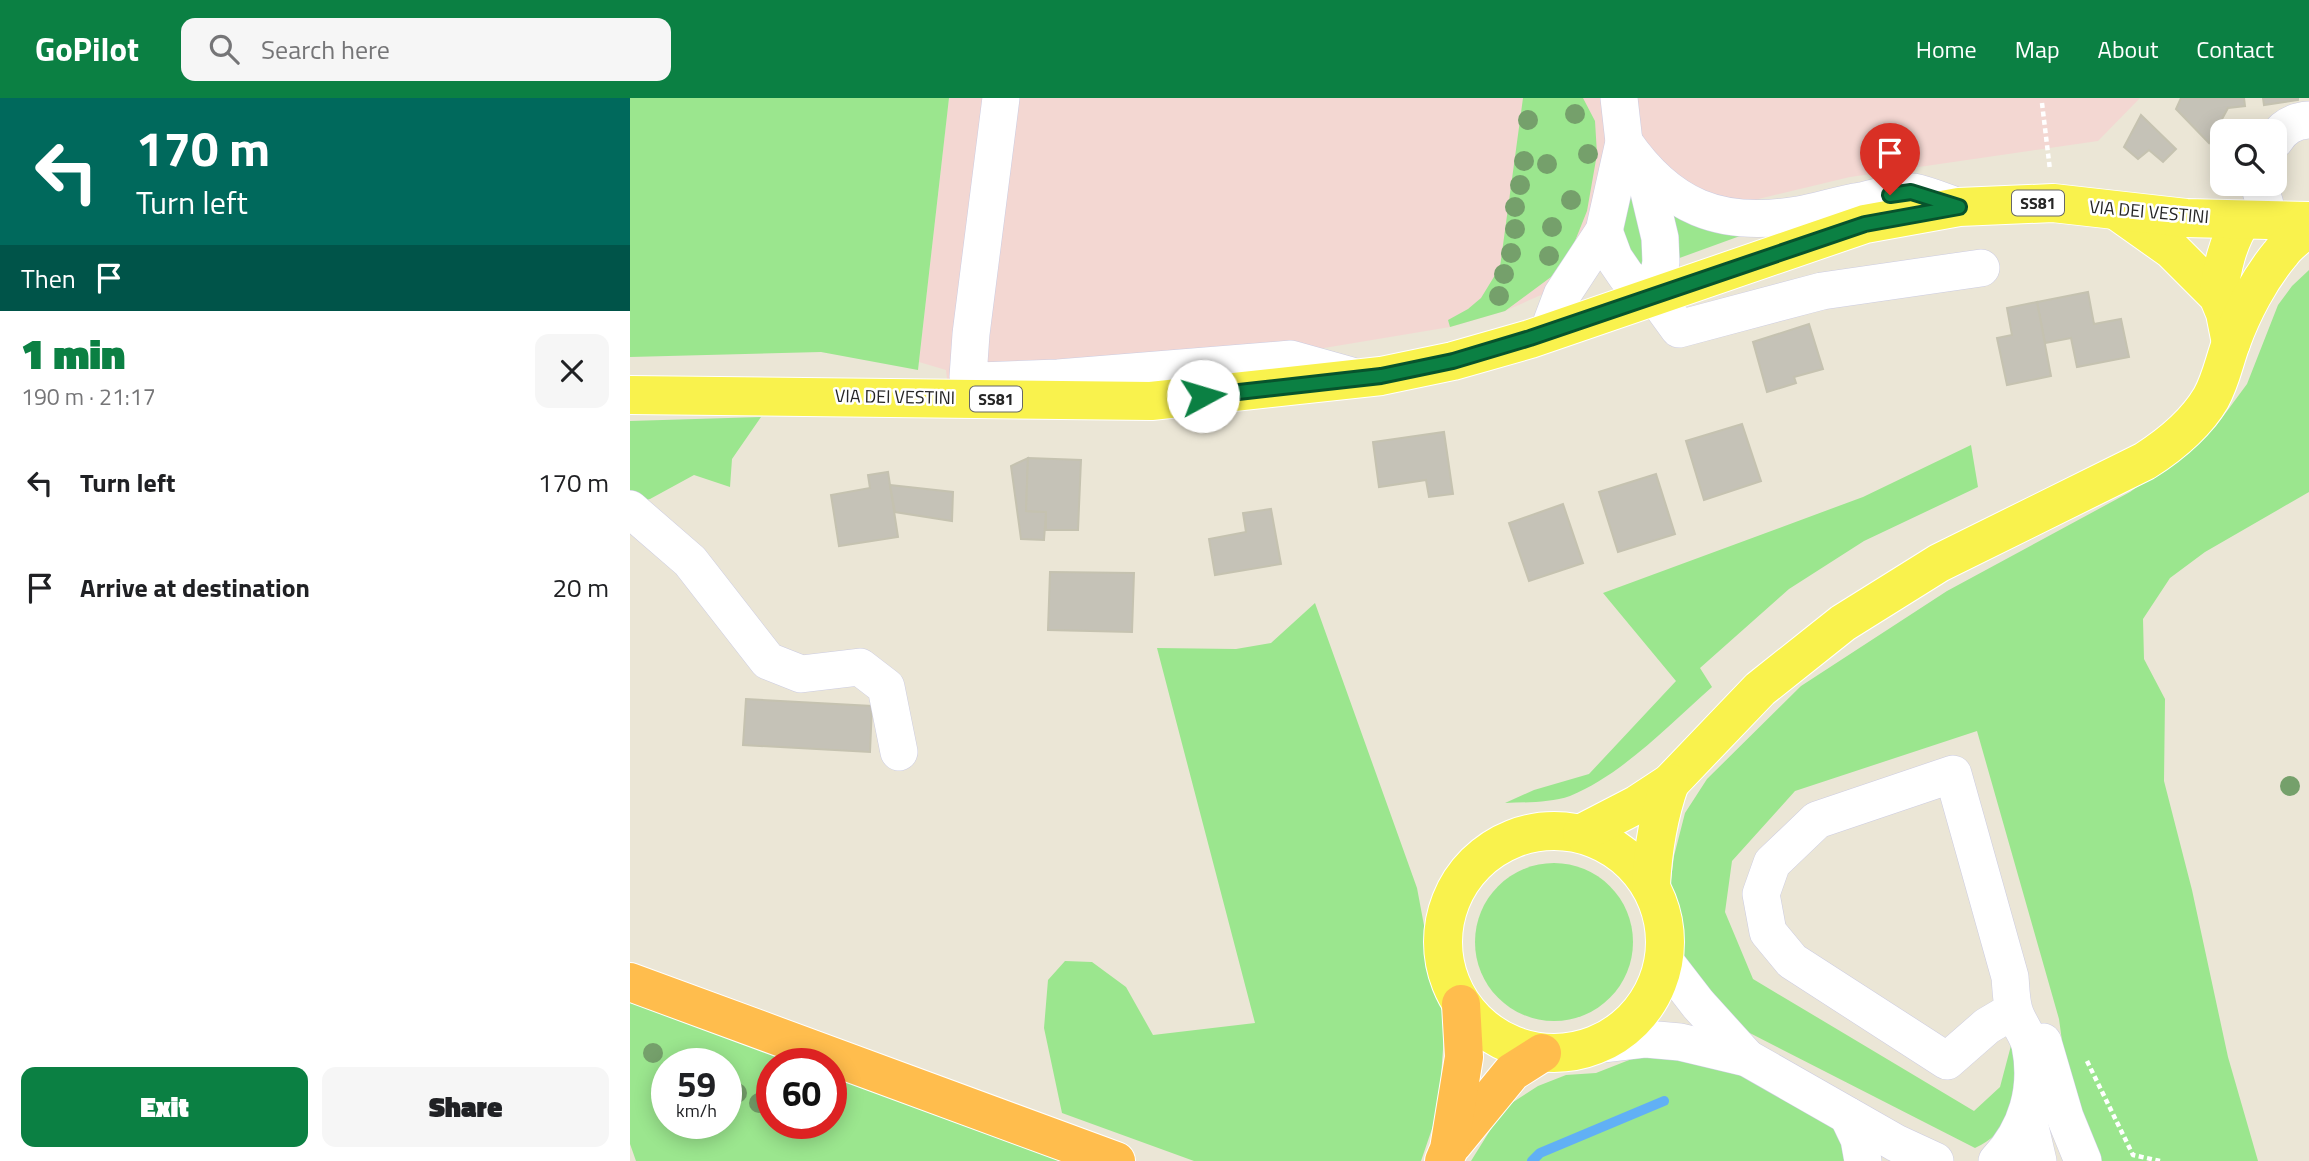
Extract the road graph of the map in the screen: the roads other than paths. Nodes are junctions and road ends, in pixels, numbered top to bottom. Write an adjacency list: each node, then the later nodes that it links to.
1 (1001, 98): 19 (street)
2 (1619, 98): 5 (street)
3 (2309, 120): 4 (street)
4 (2287, 127)
5 (1634, 157): 7 (street); 12 (street); 15 (street)
6 (2258, 196): 9 (street)
7 (1959, 207): 8 (main road, VIA DEI VESTINI / SS81); 15 (main road, VIA DEI VESTINI / SS81)
8 (2116, 210): 9 (main road, VIA DEI VESTINI / SS81); 16 (main road)
9 (2256, 221): 10 (main road, VIA DEI VESTINI / SS81); 14 (main road); 16 (main road)
10 (2309, 221)
11 (2309, 228): 14 (main road)
12 (1604, 231): 15 (street); 17 (street)
13 (1981, 268): 15 (street)
14 (2258, 286): 18 (main road)
15 (1655, 296): 17 (main road, VIA DEI VESTINI / SS81)
16 (2218, 296): 18 (main road)
17 (1548, 332): 19 (main road, VIA DEI VESTINI / SS81)
18 (2231, 343): 23 (main road)
19 (1360, 379): 20 (main road, VIA DEI VESTINI / SS81)
20 (630, 395)
21 (630, 509): 22 (street)
22 (899, 752)
23 (1670, 783): 24 (main road); 25 (main road)
24 (1582, 833): 25 (main road); 28 (main road)
25 (1651, 885): 26 (main road)
26 (1664, 960): 30 (main road); 32 (street)
27 (630, 982): 37 (highway)
28 (1461, 1004): 31 (main road); 36 (highway)
29 (2014, 1010): 29 (street); 33 (street); 35 (street)
30 (1596, 1045): 31 (main road); 32 (street)
31 (1542, 1053): 36 (highway)
32 (1747, 1058): 34 (street)
33 (2027, 1114): 40 (street); 41 (street)
34 (1848, 1116): 38 (street); 39 (street)
35 (2065, 1117): 42 (street); 43 (street)
36 (1447, 1155)
37 (1116, 1161)
38 (1863, 1161)
39 (1935, 1161)
40 (1997, 1161)
41 (2038, 1161)
42 (2057, 1161)
43 (2083, 1161)

